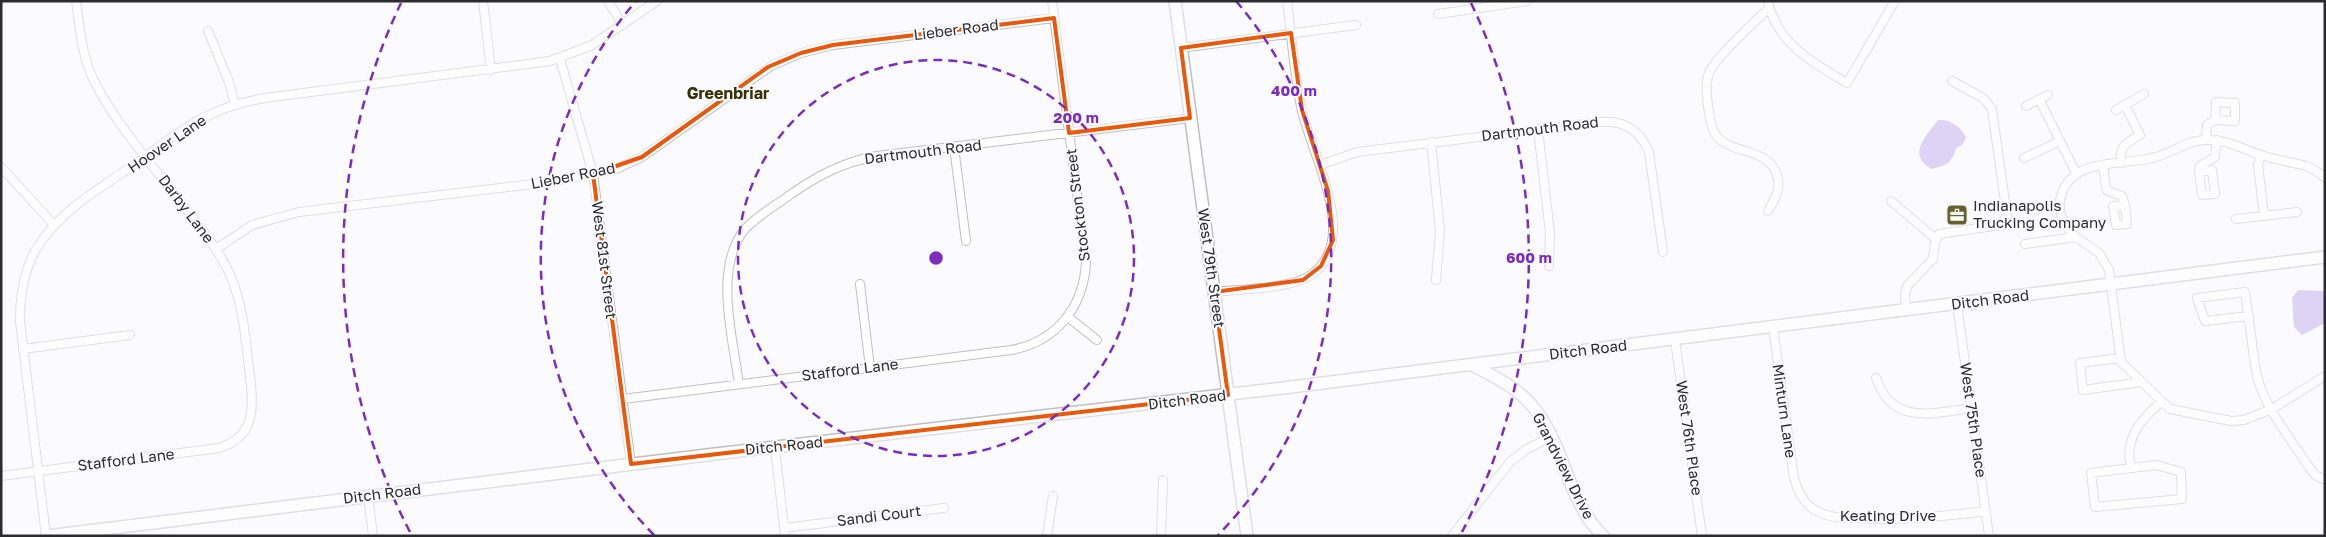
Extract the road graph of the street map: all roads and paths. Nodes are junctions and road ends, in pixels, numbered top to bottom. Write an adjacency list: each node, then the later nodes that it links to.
1 (76, 1): 39 (street, Darby Lane)
2 (483, 1): 20 (street)
3 (608, 1): 14 (street)
4 (656, 1): 14 (street, Hoover Lane)
5 (1052, 1): 13 (street, Stockton Street)
6 (1175, 1): 18 (main road, West 79th Street)
7 (1287, 1): 17 (street)
8 (1528, 1): 10 (street)
9 (1895, 1): 11 (street)
10 (1478, 4): 12 (street)
11 (1768, 4): 51 (street)
12 (1438, 14)
13 (1054, 18): 32 (street, Stockton Street); 47 (street, Lieber Road)
14 (624, 25): 19 (street, Hoover Lane)
15 (1356, 25): 17 (street)
16 (208, 31): 25 (street)
17 (1291, 34): 18 (street); 42 (street)
18 (1181, 48): 29 (main road, West 79th Street)
19 (560, 59): 20 (street, Hoover Lane); 47 (street, West 81st Street)
20 (491, 70): 25 (street, Hoover Lane)
21 (1952, 81): 57 (street)
22 (2144, 94): 26 (street)
23 (2048, 95): 24 (street)
24 (2039, 99): 27 (street); 33 (street)
25 (235, 105): 39 (street, Hoover Lane)
26 (2125, 105): 28 (street); 41 (street)
27 (2026, 106)
28 (2116, 110)
29 (1190, 118): 32 (street, Dartmouth Road); 67 (main road, West 79th Street)
30 (2215, 120): 34 (street)
31 (1538, 129): 36 (street, Dartmouth Road); 61 (street, Dartmouth Road); 63 (street)
32 (1069, 133): 37 (street, Dartmouth Road); 71 (street, Stockton Street)
33 (2060, 140): 40 (street); 46 (street)
34 (2206, 140): 35 (street); 41 (street)
35 (2217, 140): 38 (street); 45 (street)
36 (1431, 142): 42 (street, Dartmouth Road); 64 (street)
37 (954, 148): 58 (street); 83 (street, Dartmouth Road)
38 (2261, 155): 48 (street); 53 (street)
39 (146, 156): 55 (street, Hoover Lane); 60 (street, Darby Lane)
40 (2024, 158)
41 (2121, 163): 43 (street)
42 (1320, 165): 67 (street)
43 (2103, 165): 46 (street); 50 (street)
44 (1, 167): 55 (street)
45 (2199, 172)
46 (2076, 173): 56 (street)
47 (593, 174): 60 (street, Lieber Road); 85 (street, West 81st Street)
48 (2325, 178)
49 (1891, 201): 57 (street)
50 (2125, 205)
51 (1768, 211)
52 (2296, 212): 53 (street)
53 (2264, 216): 54 (street)
54 (2236, 219)
55 (54, 225): 76 (street, Hoover Lane)
56 (2076, 238): 59 (street); 66 (street)
57 (1936, 239): 69 (street)
58 (966, 241)
59 (2025, 244)
60 (216, 249): 89 (street, Darby Lane)
61 (1663, 252)
62 (2325, 257): 66 (main road, Ditch Road)
63 (1549, 266)
64 (1436, 280)
65 (860, 284): 79 (street)
66 (2111, 285): 68 (main road, Ditch Road); 77 (street)
67 (1214, 292): 84 (main road, West 79th Street)
68 (1957, 304): 69 (main road, Ditch Road); 87 (street, West 75th Place)
69 (1906, 311): 72 (main road, Ditch Road)
70 (2249, 316): 70 (street); 88 (street)
71 (1068, 317): 74 (street); 79 (street, Stafford Lane)
72 (1773, 327): 75 (main road, Ditch Road); 98 (street, Minturn Lane)
73 (130, 335): 76 (street)
74 (1097, 340)
75 (1674, 340): 78 (main road, Ditch Road); 111 (street, West 76th Place)
76 (23, 349): 94 (street, Hoover Lane)
77 (2121, 358): 82 (street); 82 (street)
78 (1472, 365): 84 (main road, Ditch Road); 90 (main road, Grandview Drive)
79 (870, 368): 83 (street, Stafford Lane)
80 (2325, 376): 88 (street)
81 (1876, 378): 87 (street)
82 (2142, 382): 86 (street)
83 (739, 384): 85 (street, Stafford Lane)
84 (1228, 395): 91 (main road, Ditch Road); 108 (main road, West 79th Street)
85 (623, 399): 92 (street, West 81st Street)
86 (2161, 402): 88 (street); 93 (street)
87 (1972, 408): 102 (street, West 75th Place)
88 (2272, 409): 97 (street)
89 (244, 430): 94 (street, Stafford Lane)
90 (1551, 438): 109 (street); 110 (main road, Grandview Drive)
91 (775, 448): 92 (main road, Ditch Road); 103 (street)
92 (631, 464): 99 (main road, Ditch Road)
93 (2131, 468): 93 (street)
94 (38, 471): 95 (street, Stafford Lane); 104 (street, Hoover Lane)
95 (1, 476)
96 (1163, 480): 107 (street)
97 (2325, 480)
98 (1799, 493): 102 (street, Keating Drive)
99 (368, 496): 104 (main road, Ditch Road); 105 (street)
100 (1053, 496): 106 (street)
101 (944, 508): 103 (street, Sandi Court)
102 (1986, 511): 112 (street, West 75th Place)
103 (785, 532)
104 (47, 536)
105 (374, 536)
106 (1047, 536)
107 (1161, 536)
108 (1247, 536)
109 (1452, 536)
110 (1603, 536)
111 (1702, 536)
112 (1989, 536)

